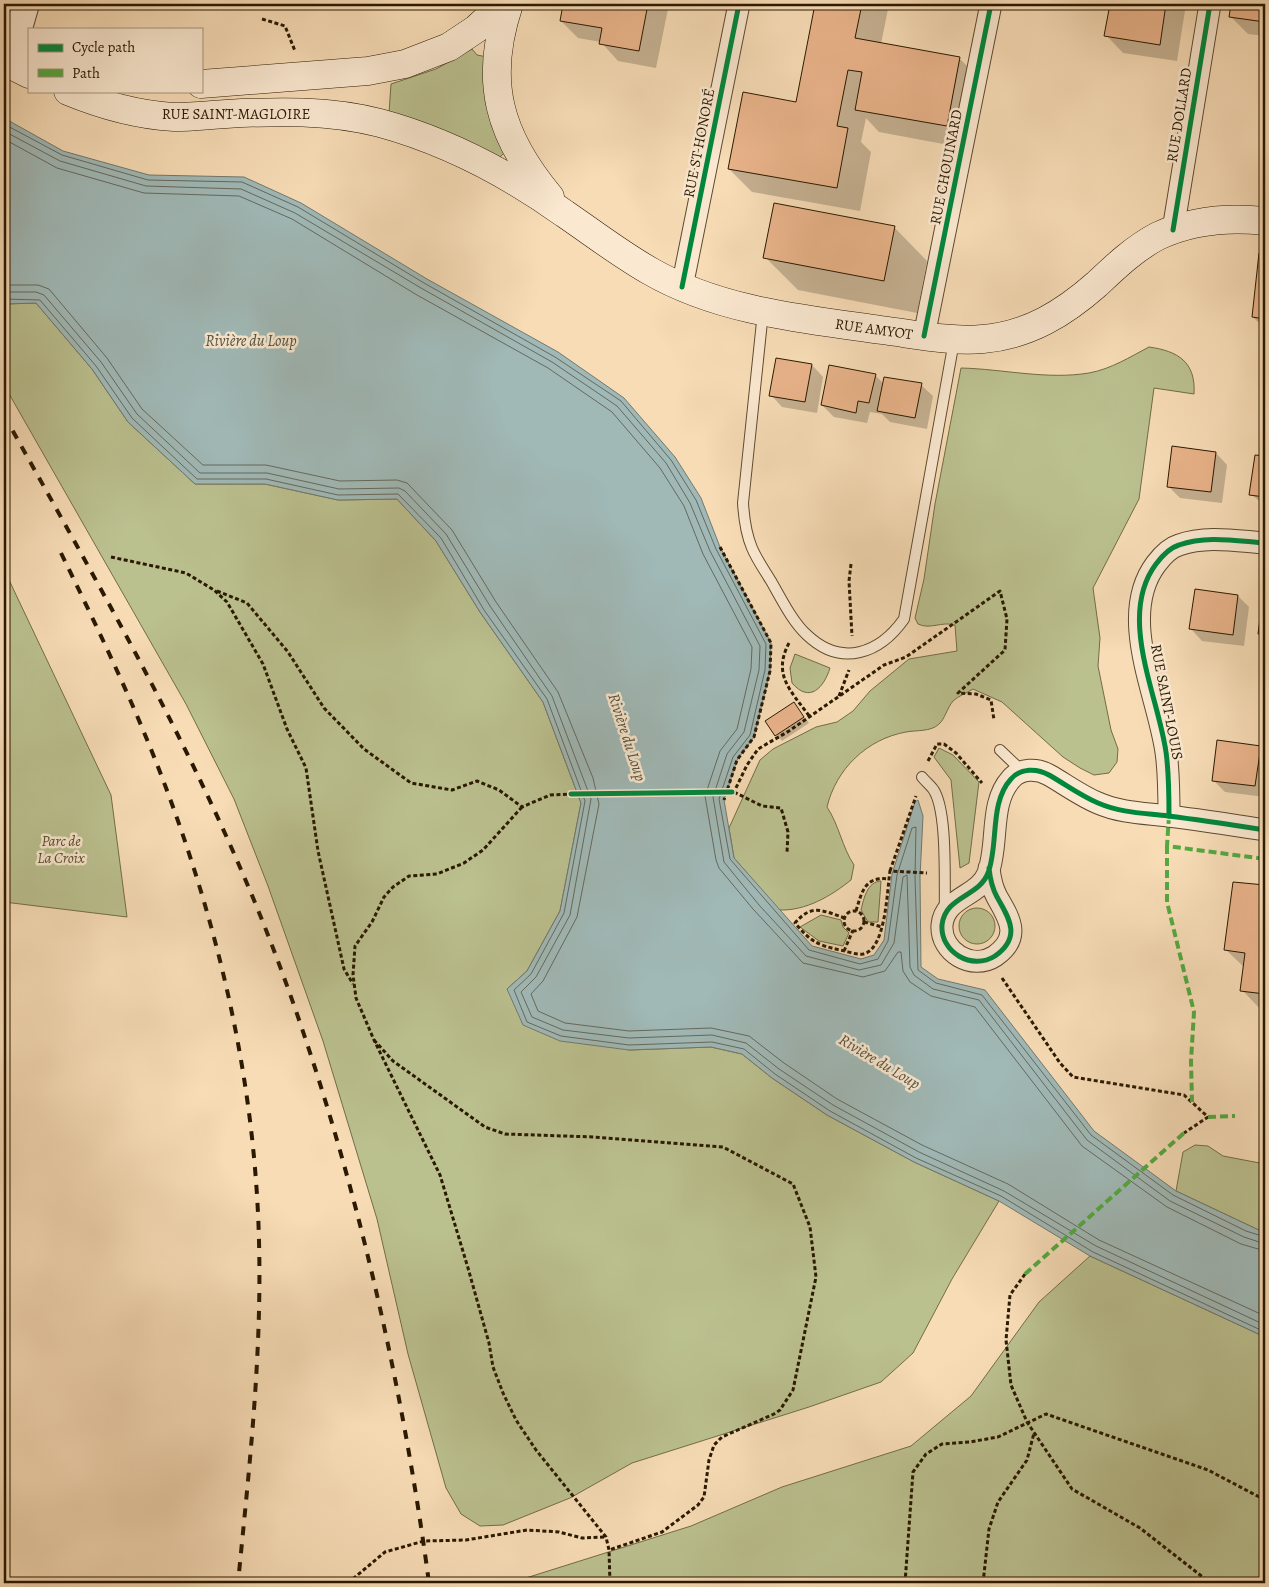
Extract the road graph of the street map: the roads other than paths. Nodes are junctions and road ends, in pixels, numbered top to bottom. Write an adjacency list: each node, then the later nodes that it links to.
1 (26, 4): 7 (street)
2 (504, 4): 8 (main road, RUE SAINT-MAGLOIRE)
3 (509, 4): 11 (main road)
4 (739, 4): 14 (street, RUE ST HONORÉ)
5 (991, 4): 16 (street, RUE CHOUINARD)
6 (1210, 4): 13 (street, RUE DOLLARD)
7 (21, 56)
8 (202, 84)
9 (71, 92): 10 (main road, RUE SAINT-MAGLOIRE)
10 (539, 198): 11 (main road, RUE AMYOT)
11 (563, 212): 14 (main road, RUE AMYOT)
12 (1265, 221): 13 (main road, RUE AMYOT)
13 (1173, 230): 17 (main road, RUE AMYOT)
14 (682, 287): 15 (main road, RUE AMYOT)
15 (763, 312): 16 (main road, RUE AMYOT); 17 (lane)
16 (924, 336): 17 (main road, RUE AMYOT)
17 (954, 338)
18 (1265, 544): 22 (street, RUE SAINT-LOUIS)
19 (1000, 750): 20 (lane)
20 (1022, 771): 22 (street); 24 (street)
21 (922, 778): 25 (lane)
22 (1169, 816): 23 (street)
23 (1265, 830)
24 (989, 868): 25 (street); 25 (street)
25 (945, 915)

